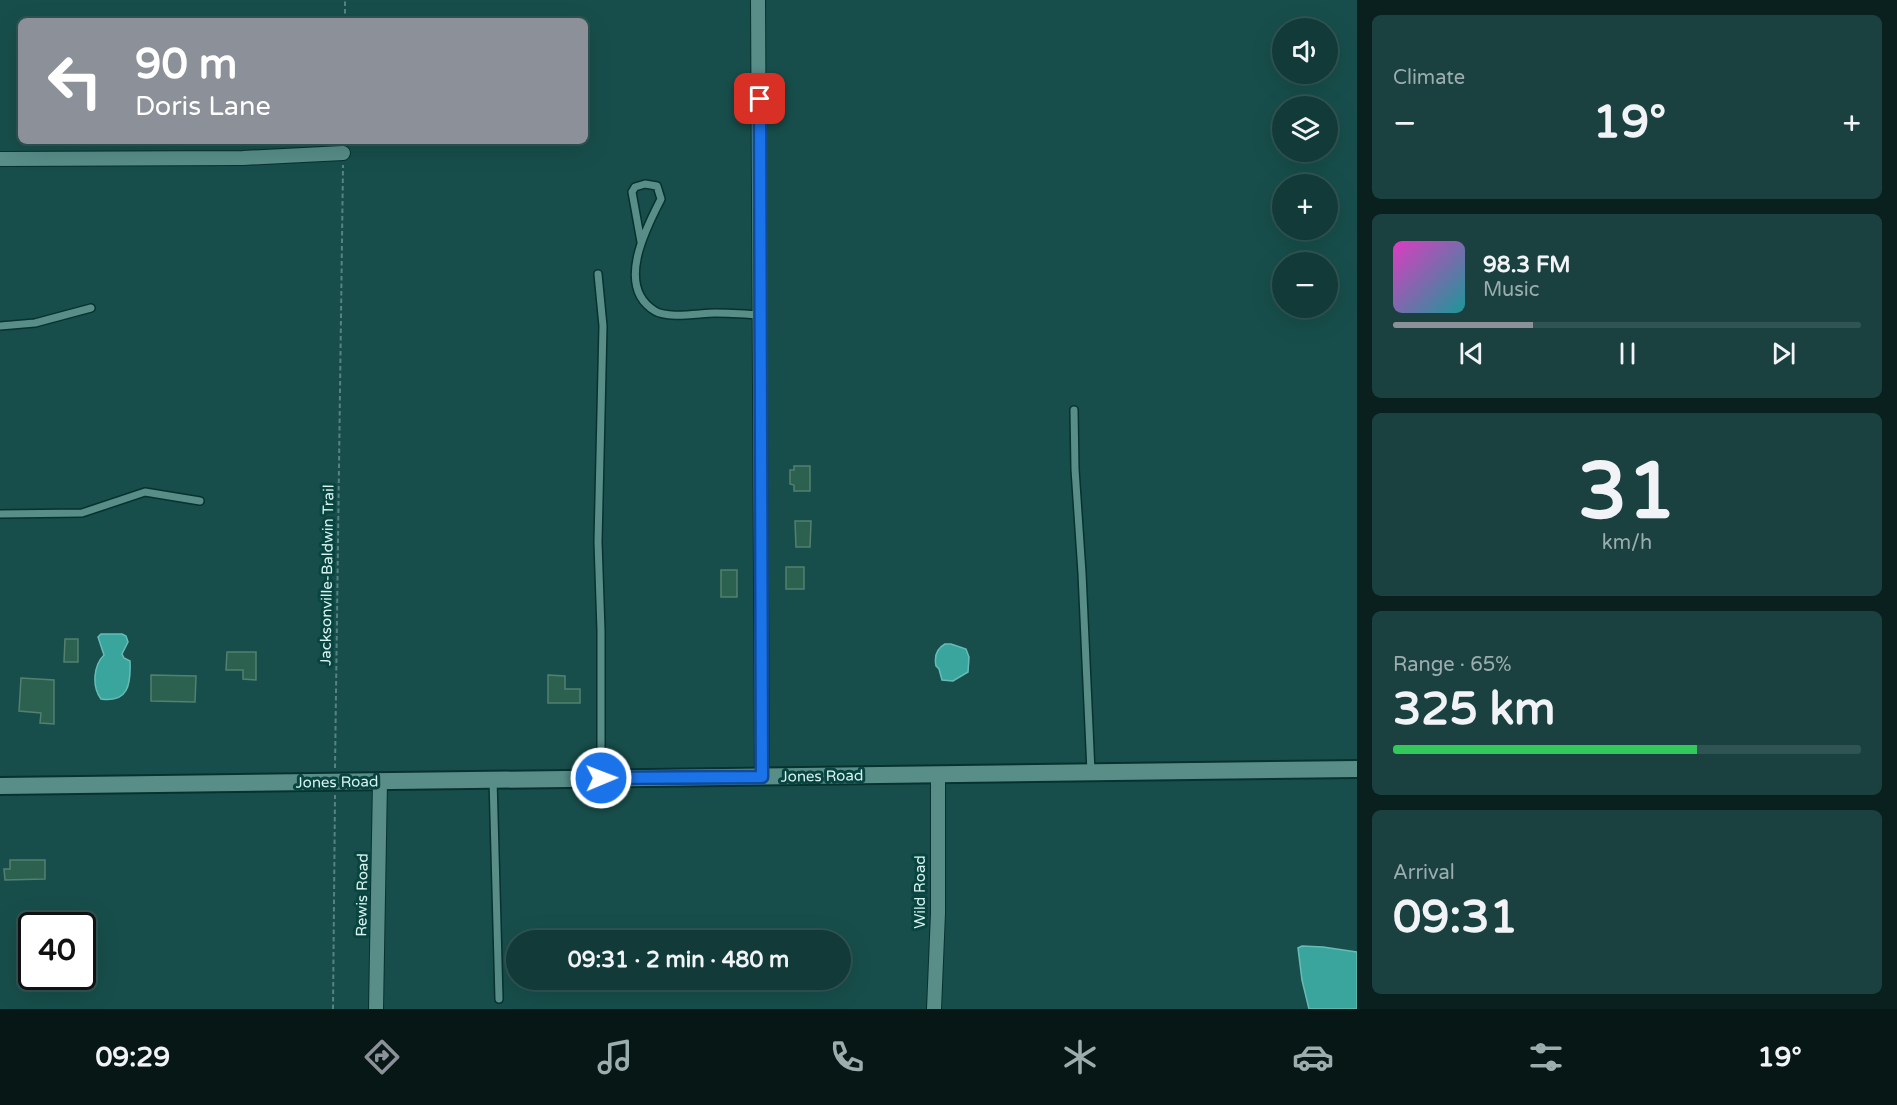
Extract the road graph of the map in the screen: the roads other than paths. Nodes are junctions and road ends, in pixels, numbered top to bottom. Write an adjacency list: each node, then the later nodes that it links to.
1 (759, 0): 7 (street)
2 (343, 153): 3 (street)
3 (0, 159)
4 (641, 242): 4 (lane); 7 (lane)
5 (598, 274): 16 (lane)
6 (91, 308): 8 (lane)
7 (760, 315): 15 (street)
8 (0, 326)
9 (1074, 410): 13 (lane)
10 (200, 501): 11 (lane)
11 (0, 514)
12 (1357, 769): 13 (street, Jones Road)
13 (1090, 772): 14 (street, Jones Road)
14 (938, 775): 15 (street, Jones Road); 22 (street, Wild Road)
15 (762, 777): 16 (street, Jones Road)
16 (601, 778): 17 (street, Jones Road)
17 (493, 779): 18 (street, Jones Road); 20 (lane)
18 (380, 781): 19 (street, Jones Road); 21 (street, Rewis Road)
19 (0, 786)
20 (500, 999)
21 (376, 1009)
22 (934, 1009)

